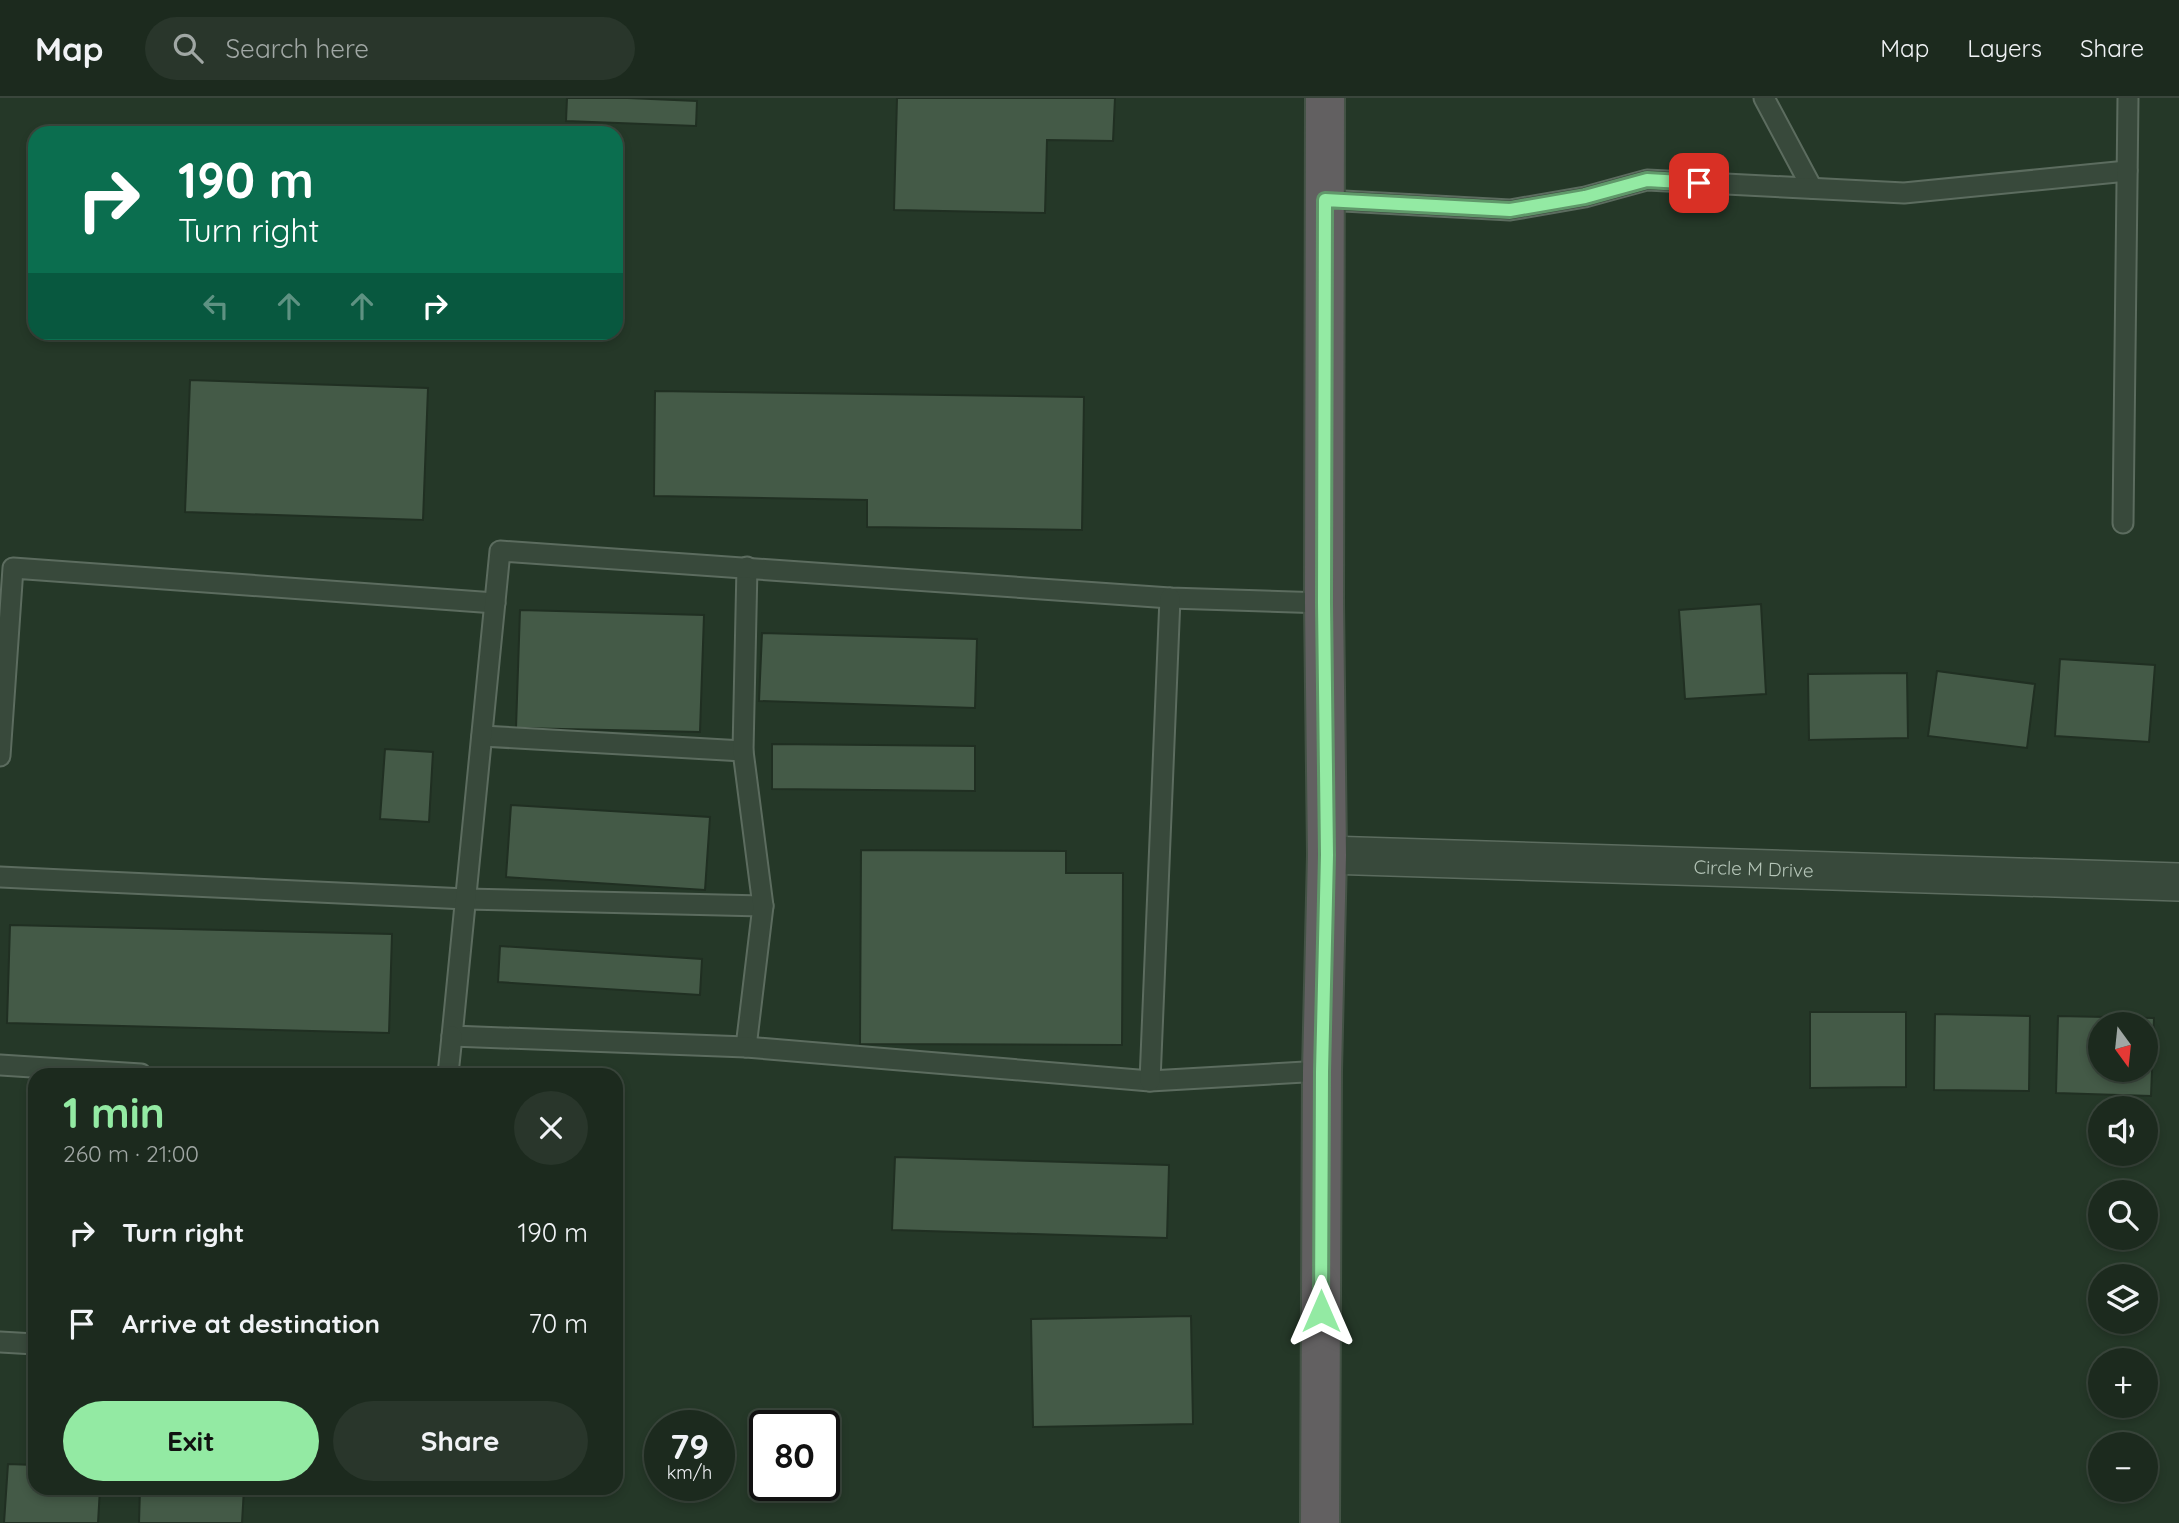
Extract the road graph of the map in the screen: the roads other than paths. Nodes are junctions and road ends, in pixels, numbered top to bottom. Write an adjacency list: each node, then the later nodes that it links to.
1 (1325, 98): 6 (highway)
2 (1764, 98): 5 (lane)
3 (2128, 98): 4 (lane)
4 (2127, 171): 5 (lane); 7 (lane)
5 (1812, 188): 6 (lane)
6 (1325, 200): 11 (highway)
7 (2123, 523)
8 (747, 567): 9 (lane); 10 (lane); 13 (lane)
9 (1170, 598): 11 (lane); 26 (lane)
10 (495, 603): 12 (lane); 14 (lane)
11 (1324, 603): 15 (highway)
12 (482, 736): 13 (lane); 18 (lane)
13 (743, 751): 19 (lane)
14 (0, 755)
15 (1327, 855): 17 (street, Circle M Drive); 25 (highway)
16 (0, 877): 18 (lane)
17 (2179, 882)
18 (466, 899): 19 (lane); 20 (lane)
19 (763, 906): 21 (lane)
20 (452, 1036): 21 (lane); 24 (lane)
21 (746, 1047): 26 (lane)
22 (0, 1065): 23 (lane)
23 (47, 1068)
24 (449, 1068)
25 (1322, 1072): 26 (lane); 29 (highway)
26 (1150, 1081)
27 (0, 1342): 28 (lane)
28 (28, 1344)
29 (1320, 1523)

